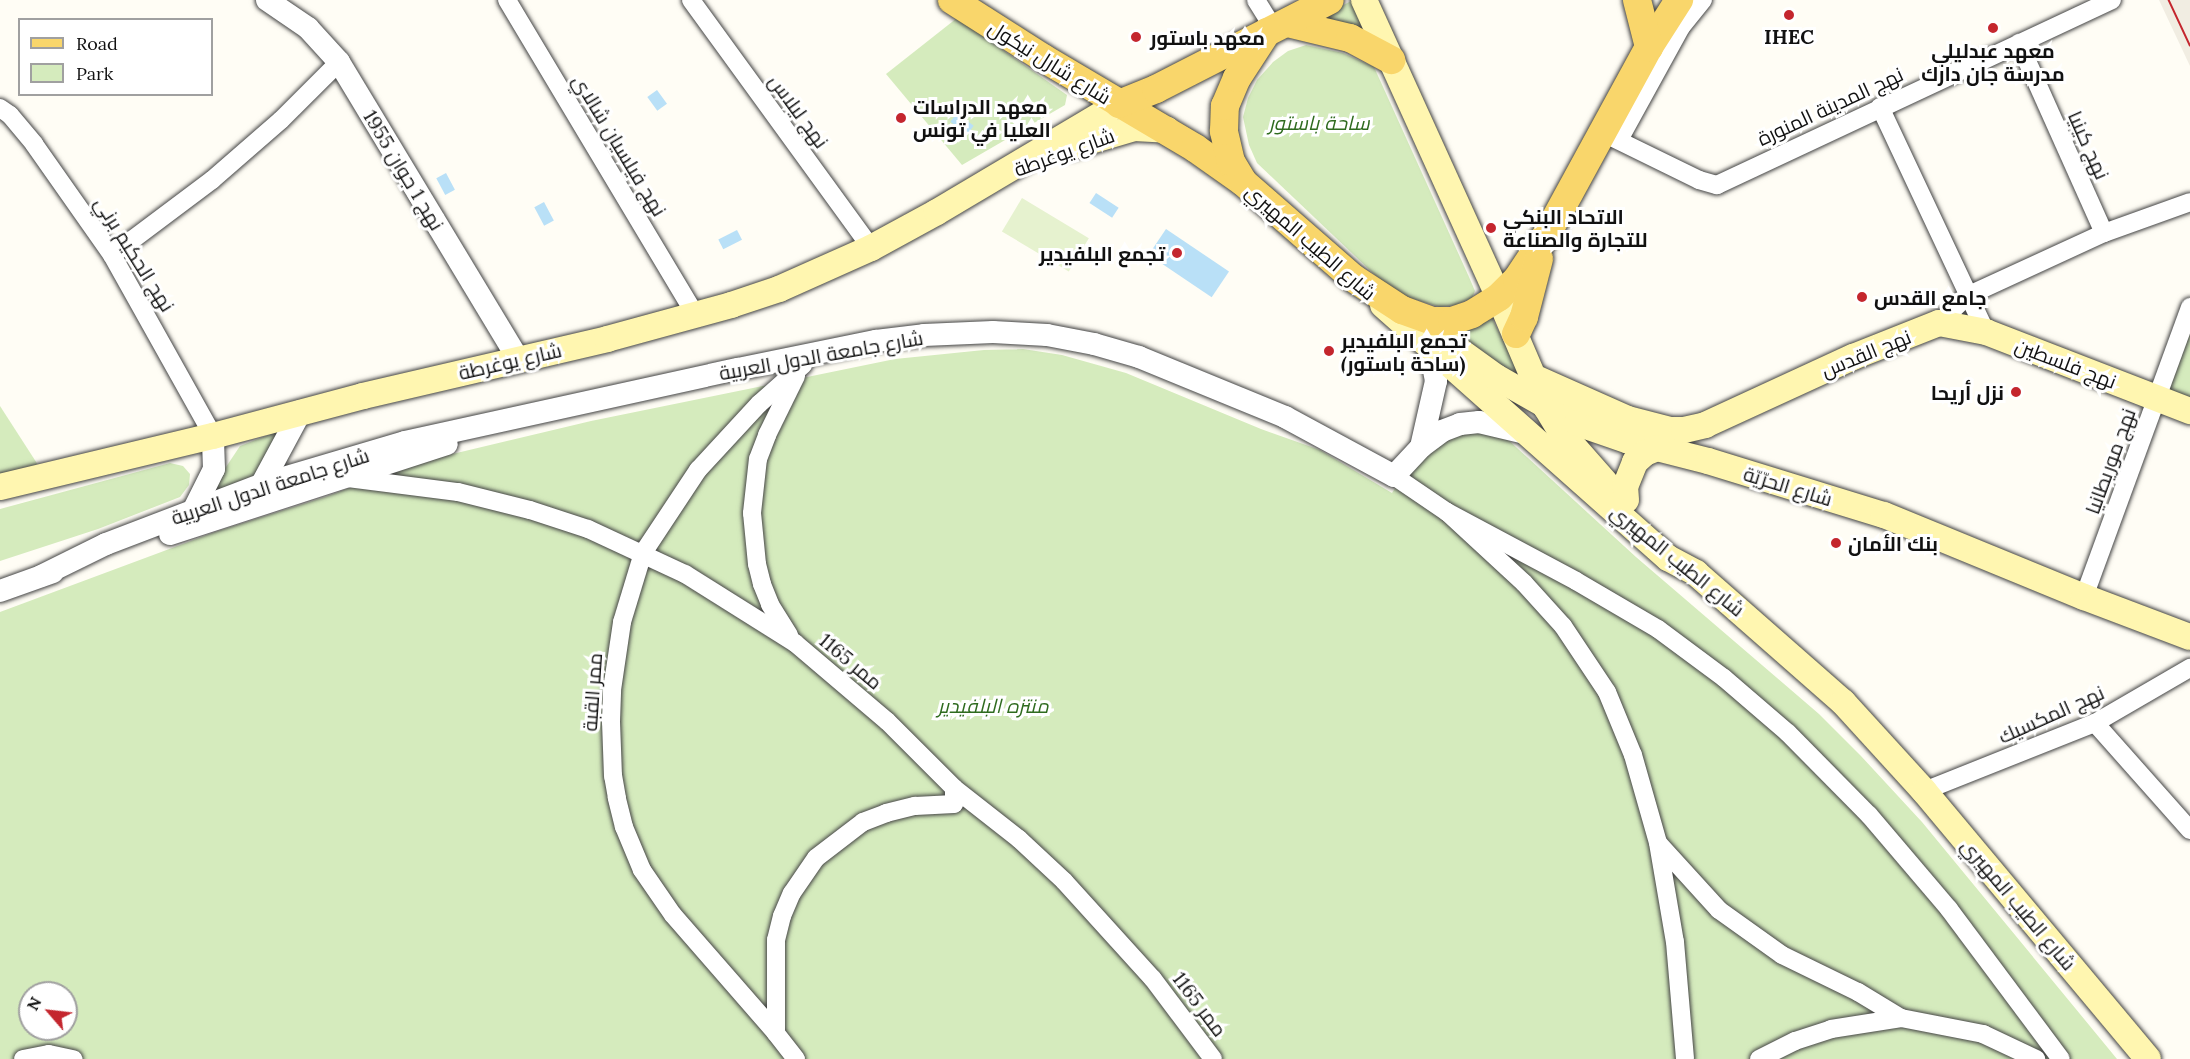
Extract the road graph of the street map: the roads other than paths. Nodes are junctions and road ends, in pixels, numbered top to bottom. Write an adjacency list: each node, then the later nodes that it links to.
1 (267, 0): 16 (street, نهج 1 جوان 1955)
2 (507, 0): 34 (street, نهج فيلسيان شالاي)
3 (691, 0): 27 (street, نهج ليلاس)
4 (952, 0): 17 (main road, شارع شارل نيكول)
5 (1256, 0): 12 (street)
6 (1330, 0): 12 (main road)
7 (1364, 0): 15 (main road)
8 (1638, 0): 14 (main road)
9 (1679, 0): 14 (main road)
10 (1702, 0): 21 (street)
11 (2112, 0): 13 (street, نهج المدينة المنورة)
12 (1276, 28): 15 (main road); 17 (main road); 23 (main road)
13 (2019, 43): 18 (street, نهج المدينة المنورة); 25 (street, نهج كينيا)
14 (1648, 47): 21 (main road)
15 (1391, 60): 31 (main road)
16 (339, 62): 28 (street); 39 (street, نهج 1 جوان 1955)
17 (1119, 104): 20 (main road, شارع الطيب المهيري); 22 (main road, شارع يوغرطة)
18 (1880, 107): 21 (street, نهج المدينة المنورة); 30 (street)
19 (0, 108): 28 (street, نهج الحكيم برني)
20 (1167, 130): 22 (main road, شارع يوغرطة); 23 (main road, شارع الطيب المهيري)
21 (1610, 136): 26 (main road)
22 (998, 177): 27 (main road, شارع يوغرطة)
23 (1243, 182): 29 (main road, شارع الطيب المهيري)
24 (2190, 202): 25 (street, نهج القدس)
25 (2104, 233): 30 (street, نهج القدس)
26 (1547, 234): 31 (main road); 37 (main road)
27 (871, 248): 34 (main road, شارع يوغرطة)
28 (112, 255): 49 (street, نهج الحكيم برني)
29 (1353, 278): 33 (main road); 38 (main road, شارع الطيب المهيري)
30 (1967, 296): 35 (street, نهج القدس); 36 (street)
31 (1499, 297): 33 (main road); 37 (main road)
32 (2190, 307): 42 (street, نهج موريطانيا)
33 (1402, 310): 43 (main road, شارع الحرّيّة)
34 (695, 314): 39 (main road, شارع يوغرطة)
35 (1939, 323): 36 (main road, نهج فلسطين); 47 (main road, نهج القدس)
36 (1986, 332): 42 (main road, نهج فلسطين)
37 (1516, 334): 41 (main road)
38 (1429, 346): 48 (main road, شارع الطيب المهيري); 50 (street)
39 (518, 359): 44 (main road, شارع يوغرطة)
40 (808, 359): 46 (street, شارع جامعة الدول العربية); 53 (street, شارع جامعة الدول العربية); 62 (street, ممر القبة); 68 (street)
41 (1533, 377): 43 (main road); 47 (main road, نهج القدس)
42 (2157, 399): 45 (main road, نهج فلسطين); 66 (street, نهج موريطانيا)
43 (1546, 407): 51 (main road, شارع الحرّيّة); 57 (main road)
44 (301, 411): 49 (main road, شارع يوغرطة); 55 (street)
45 (2190, 411)
46 (507, 421): 54 (street, شارع جامعة الدول العربية); 55 (street, شارع جامعة الدول العربية)
47 (1705, 425): 52 (main road)
48 (1529, 434): 50 (street); 63 (main road, شارع الطيب المهيري)
49 (213, 436): 56 (main road, شارع يوغرطة); 58 (street)
50 (1421, 447): 53 (street)
51 (1657, 448): 52 (main road, شارع الحرّيّة); 57 (main road)
52 (1708, 461): 66 (main road, شارع الحرّيّة)
53 (1394, 476): 60 (street)
54 (348, 478): 59 (street, شارع جامعة الدول العربية); 62 (street, ممر 1165)
55 (263, 483): 58 (street, شارع جامعة الدول العربية); 59 (street)
56 (0, 487)
57 (1626, 500): 63 (main road)
58 (194, 509): 61 (street); 64 (street, شارع جامعة الدول العربية)
59 (245, 510): 61 (street, شارع جامعة الدول العربية)
60 (1448, 512): 74 (street); 84 (street)
61 (183, 530): 64 (street, شارع جامعة الدول العربية)
62 (643, 553): 68 (street, ممر 1165); 76 (street, ممر القبة)
63 (1696, 573): 72 (main road, شارع الطيب المهيري)
64 (40, 576): 65 (street, شارع جامعة الدول العربية)
65 (0, 591)
66 (2084, 597): 67 (main road, شارع الحرّيّة)
67 (2190, 637)
68 (795, 643): 71 (street, ممر 1165)
69 (2190, 668): 70 (street, نهج المكسيك)
70 (2095, 723): 72 (street, نهج المكسيك); 73 (street)
71 (954, 788): 76 (street); 80 (street, ممر 1165)
72 (1924, 791): 85 (main road, شارع الطيب المهيري)
73 (2189, 827)
74 (1658, 843): 75 (street); 81 (street)
75 (1901, 1017): 82 (street); 83 (street)
76 (776, 1033): 79 (street, ممر القبة)
77 (23, 1059): 78 (street)
78 (73, 1059)
79 (796, 1059)
80 (1213, 1059)
81 (1685, 1059)
82 (1759, 1059)
83 (2036, 1059)
84 (2061, 1059)
85 (2148, 1059)

